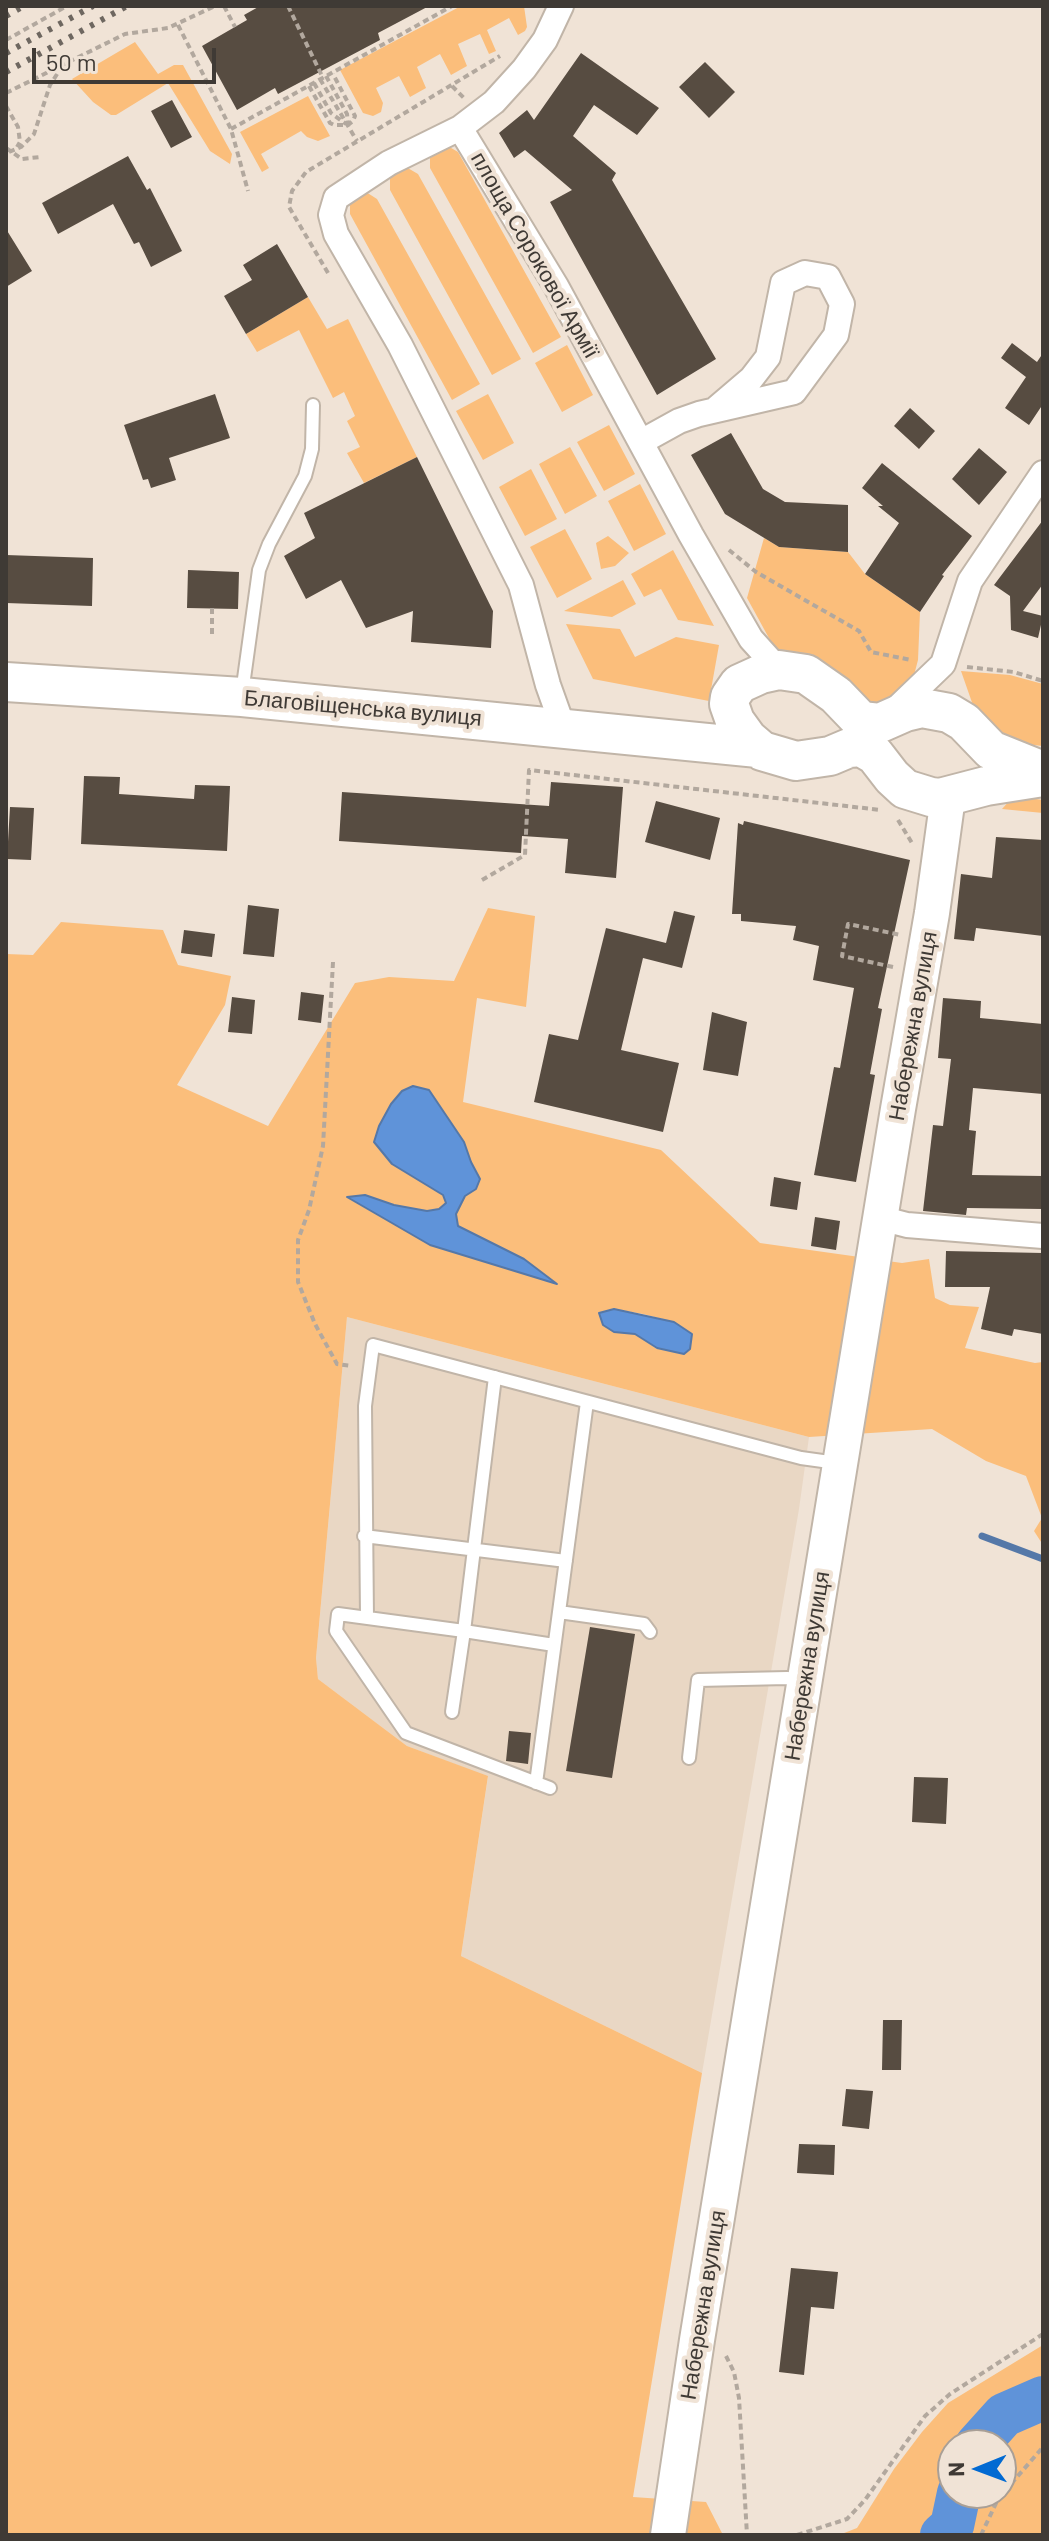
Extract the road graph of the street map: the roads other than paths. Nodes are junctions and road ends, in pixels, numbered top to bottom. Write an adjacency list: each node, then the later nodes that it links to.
1 (561, 6): 2 (street)
2 (460, 128): 5 (street, площа Сорокової Армії); 14 (street, площа Сорокової Армії)
3 (313, 405): 11 (lane)
4 (717, 408): 4 (street); 5 (street)
5 (641, 442): 7 (street, площа Сорокової Армії)
6 (1043, 473): 8 (street)
7 (751, 639): 9 (street, площа Сорокової Армії); 12 (street)
8 (943, 664): 13 (street); 15 (street)
9 (779, 670): 12 (main road, Благовіщенська вулиця); 15 (main road)
10 (6, 682): 11 (main road, Благовіщенська вулиця)
11 (242, 697): 14 (main road, Благовіщенська вулиця)
12 (733, 704): 15 (main road); 16 (main road, Благовіщенська вулиця); 16 (main road)
13 (953, 715): 15 (main road); 17 (main road)
14 (563, 727): 16 (main road, Благовіщенська вулиця)
15 (865, 735): 19 (main road)
16 (673, 739)
17 (989, 768): 18 (main road); 19 (main road)
18 (1043, 774)
19 (948, 797): 20 (main road, Набережна вулиця)
20 (880, 1218): 21 (street); 24 (main road, Набережна вулиця)
21 (1043, 1236)
22 (495, 1377): 23 (lane); 25 (lane); 26 (lane)
23 (587, 1402): 24 (lane); 27 (lane)
24 (840, 1464): 33 (main road, Набережна вулиця)
25 (364, 1536): 26 (lane); 29 (lane)
26 (474, 1549): 27 (lane); 30 (lane)
27 (566, 1561): 28 (lane)
28 (559, 1612): 31 (lane); 32 (lane)
29 (367, 1618): 30 (lane); 36 (lane)
30 (464, 1631): 32 (lane); 34 (lane)
31 (650, 1632)
32 (554, 1645): 36 (lane)
33 (805, 1682): 35 (lane); 38 (main road, Набережна вулиця)
34 (452, 1712)
35 (689, 1758)
36 (536, 1783): 37 (lane)
37 (550, 1788)
38 (670, 2522)

